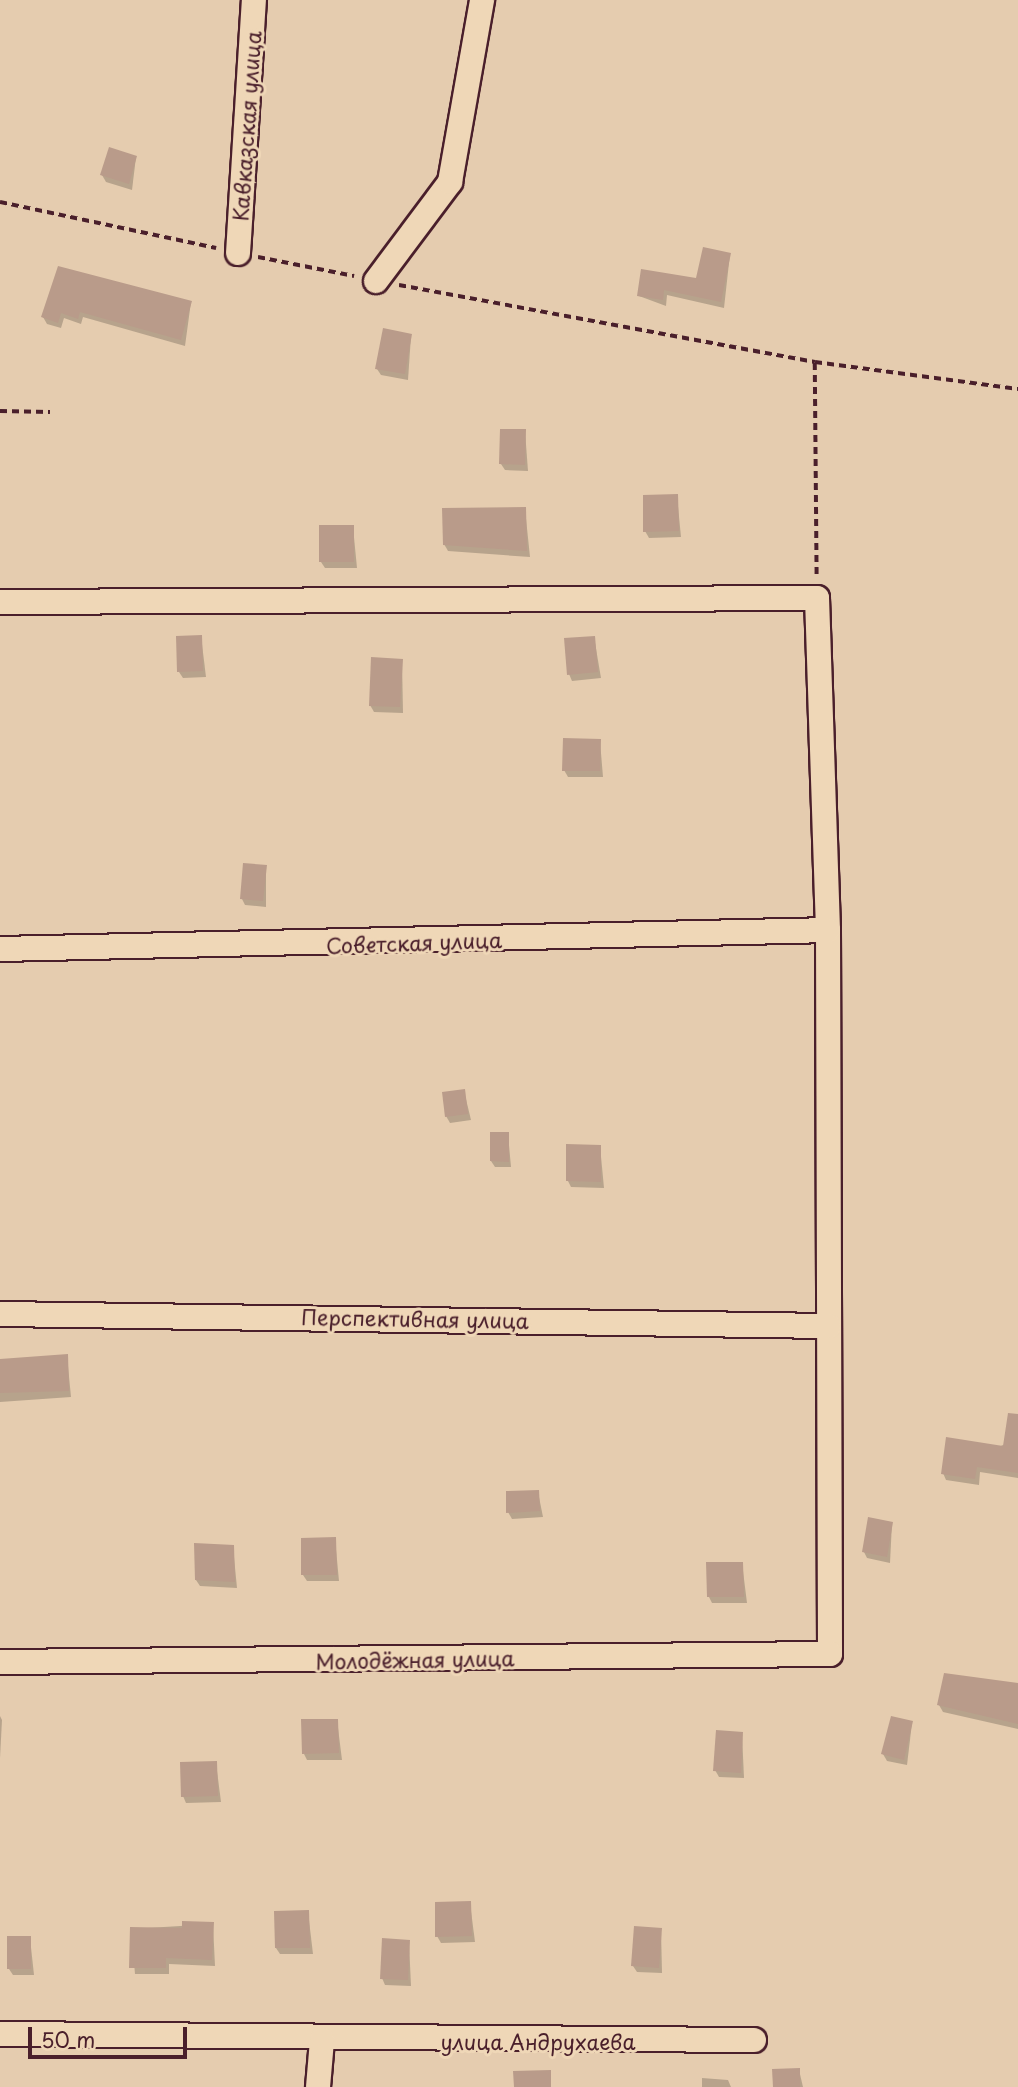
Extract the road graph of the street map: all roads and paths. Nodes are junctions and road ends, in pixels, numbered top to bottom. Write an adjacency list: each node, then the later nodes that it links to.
1 (254, 0): 4 (street, Кавказская улица)
2 (482, 0): 5 (street)
3 (0, 202): 4 (path)
4 (238, 253): 5 (path)
5 (376, 281): 6 (path)
6 (815, 362): 7 (path); 10 (path)
7 (1018, 389)
8 (0, 411): 9 (path)
9 (50, 412)
10 (817, 598): 11 (street); 12 (street)
11 (0, 601)
12 (828, 930): 13 (street, Советская улица); 15 (street)
13 (0, 949)
14 (0, 1314): 15 (street, Перспективная улица)
15 (829, 1326): 16 (street, Молодёжная улица)
16 (0, 1662)
17 (0, 2034): 18 (street, улица Андрухаева)
18 (322, 2040): 19 (street, улица Андрухаева); 20 (street)
19 (754, 2040)
20 (318, 2087)

